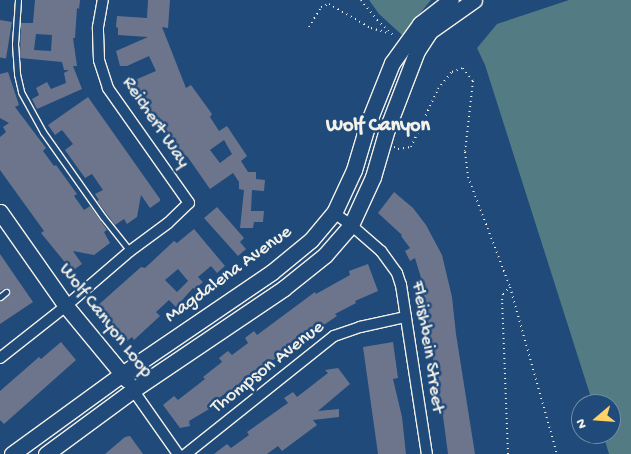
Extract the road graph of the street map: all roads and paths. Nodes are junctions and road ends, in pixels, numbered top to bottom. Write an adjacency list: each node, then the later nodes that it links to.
1 (18, 0): 13 (lane)
2 (103, 0): 13 (street, Reichert Way)
3 (361, 0): 7 (path)
4 (451, 0): 8 (street, Magdalena Avenue)
5 (474, 0): 9 (street)
6 (309, 27): 7 (path)
7 (389, 33): 8 (path)
8 (405, 43): 11 (street, Magdalena Avenue)
9 (384, 140): 12 (street); 14 (path)
10 (0, 212): 17 (street, Wolf Canyon Loop)
11 (334, 214): 12 (street, Fleishbein Street); 20 (street, Magdalena Avenue)
12 (351, 224): 18 (street, Fleishbein Street); 21 (street)
13 (130, 251): 17 (street)
14 (510, 287): 27 (path); 28 (path)
15 (6, 292): 16 (lane)
16 (0, 297)
17 (66, 306): 19 (street); 20 (street, Wolf Canyon Loop)
18 (406, 317): 25 (street, Thompson Avenue); 26 (street, Fleishbein Street)
19 (0, 358)
20 (122, 374): 21 (street, Wolf Canyon Loop); 22 (street, Magdalena Avenue)
21 (133, 390): 23 (street); 24 (street, Wolf Canyon Loop)
22 (12, 454)
23 (46, 454)
24 (178, 454)
25 (186, 454)
26 (427, 454)
27 (508, 454)
28 (557, 454)

